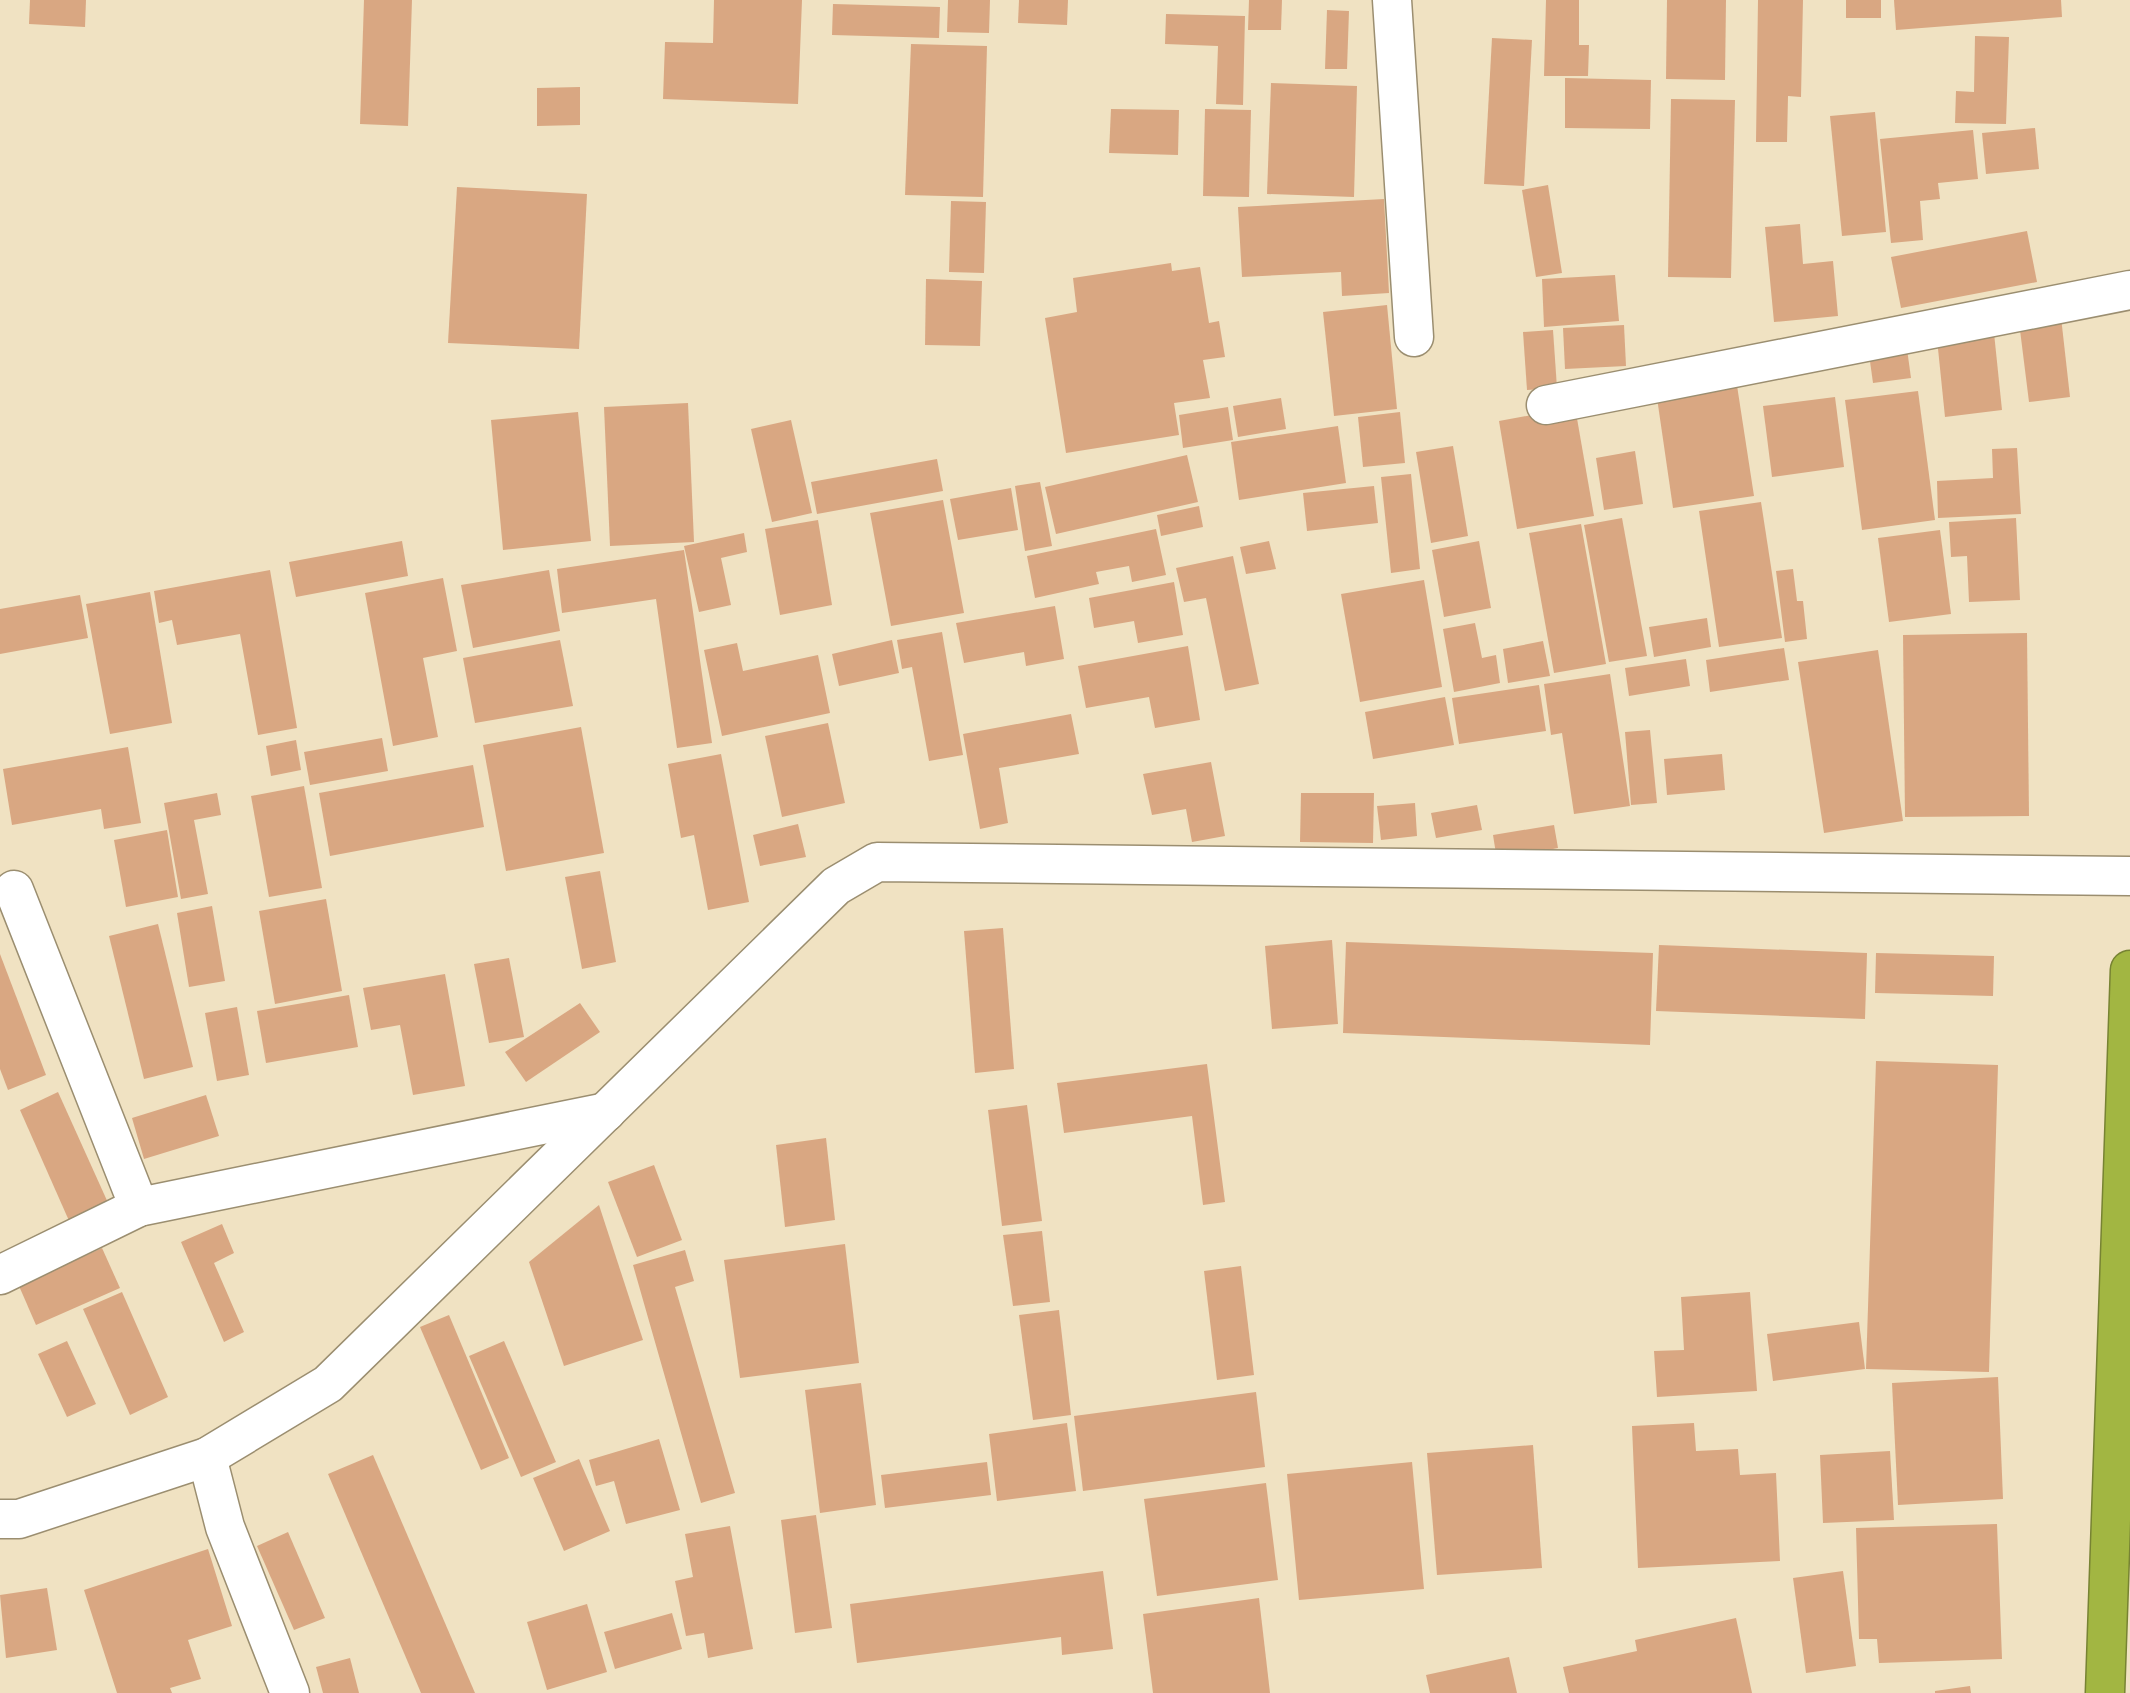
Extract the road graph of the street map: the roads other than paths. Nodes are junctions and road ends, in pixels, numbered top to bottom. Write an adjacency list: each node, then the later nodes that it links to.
1 (1392, 0): 3 (street)
2 (2130, 290): 4 (street)
3 (1414, 337)
4 (1546, 405)
5 (2130, 876): 8 (street)
6 (15, 890): 9 (street)
7 (2130, 970): 14 (highway)
8 (606, 1112): 9 (street); 11 (street)
9 (139, 1207): 10 (street)
10 (0, 1275)
11 (207, 1457): 12 (street); 13 (street)
12 (0, 1519)
13 (290, 1693)
14 (2105, 1693)

